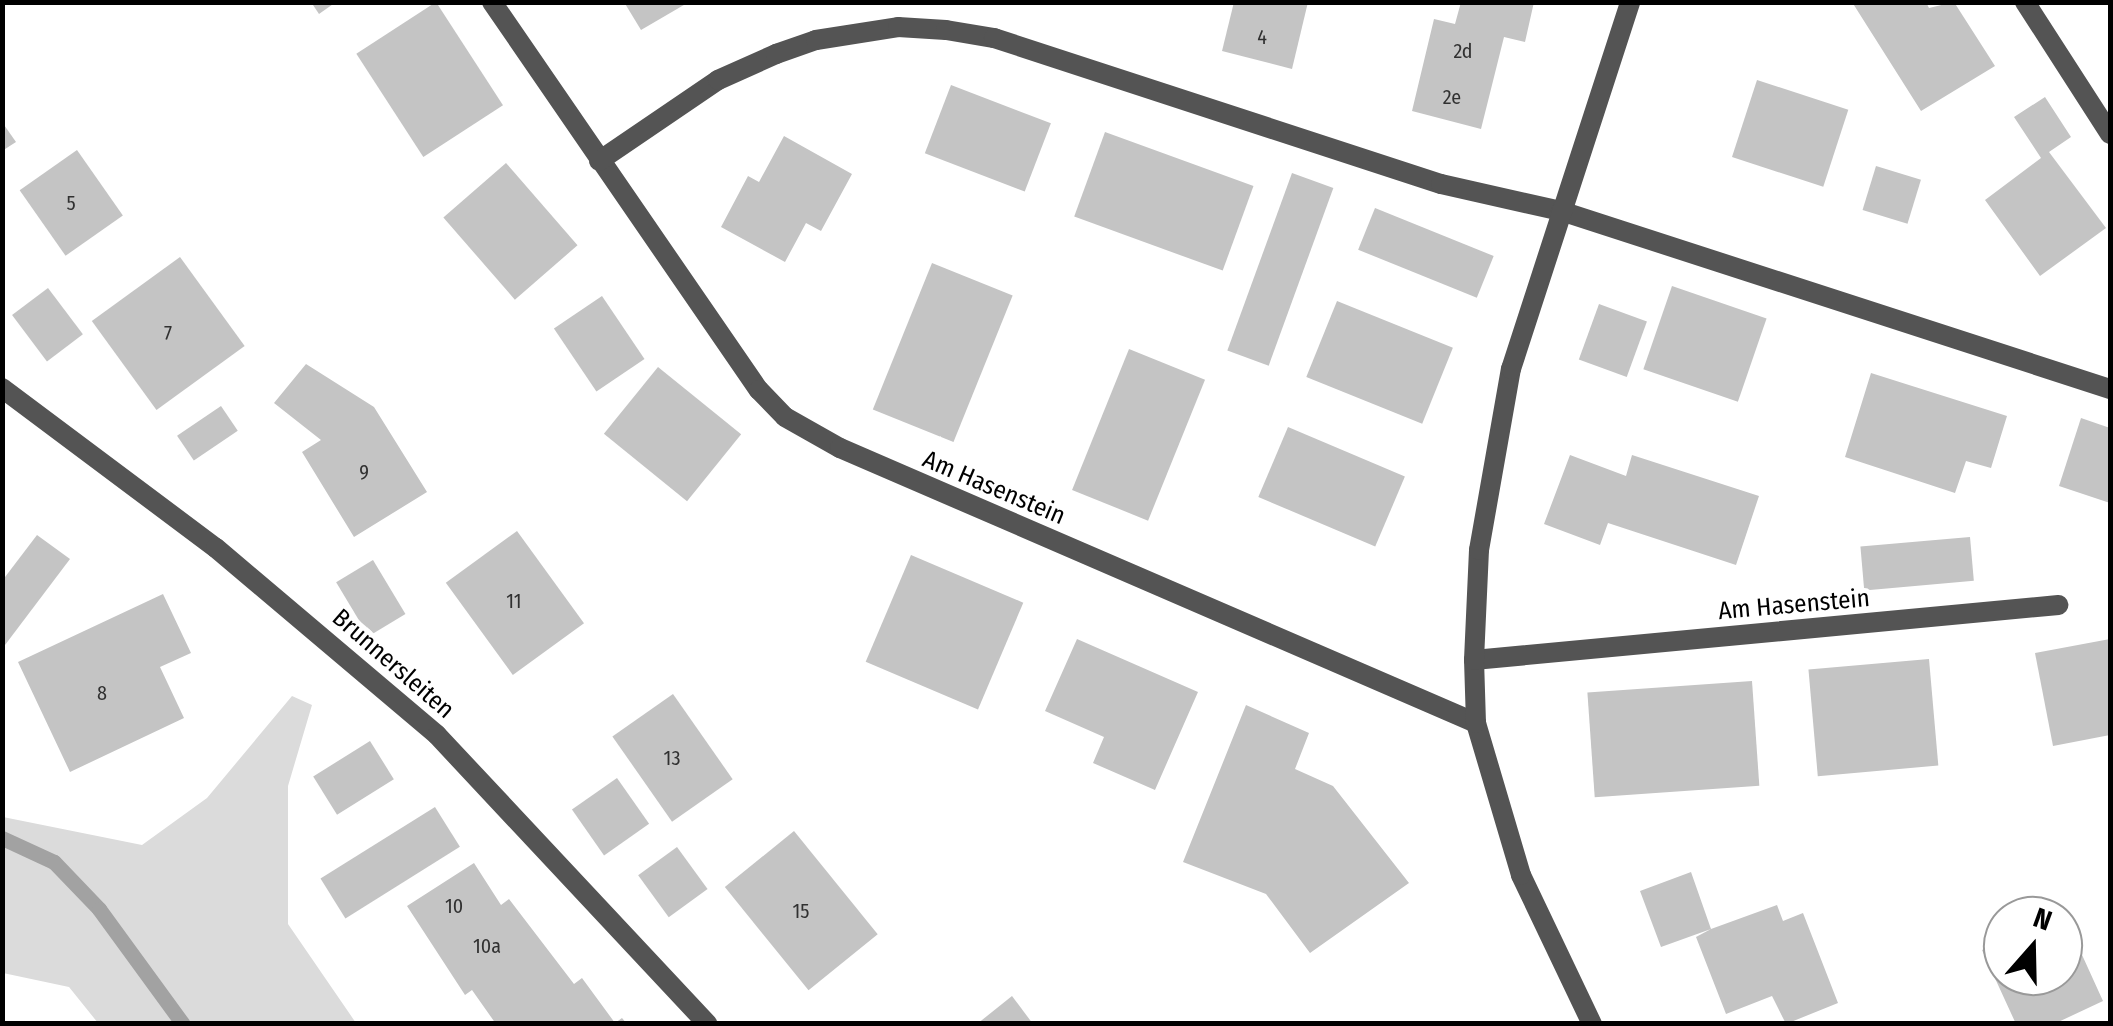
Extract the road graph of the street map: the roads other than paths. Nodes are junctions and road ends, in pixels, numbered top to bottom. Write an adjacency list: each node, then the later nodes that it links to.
1 (492, 2): 5 (street, Am Hasenstein)
2 (1630, 2): 6 (street)
3 (2024, 2): 4 (street)
4 (2110, 134)
5 (599, 161): 6 (street); 11 (street, Am Hasenstein)
6 (1561, 212): 8 (street); 10 (street)
7 (2, 388): 12 (street, Brunnersleiten)
8 (2110, 389)
9 (2058, 606): 10 (street, Am Hasenstein)
10 (1474, 660): 11 (street)
11 (1476, 723): 13 (street)
12 (707, 1024)
13 (1592, 1024)

